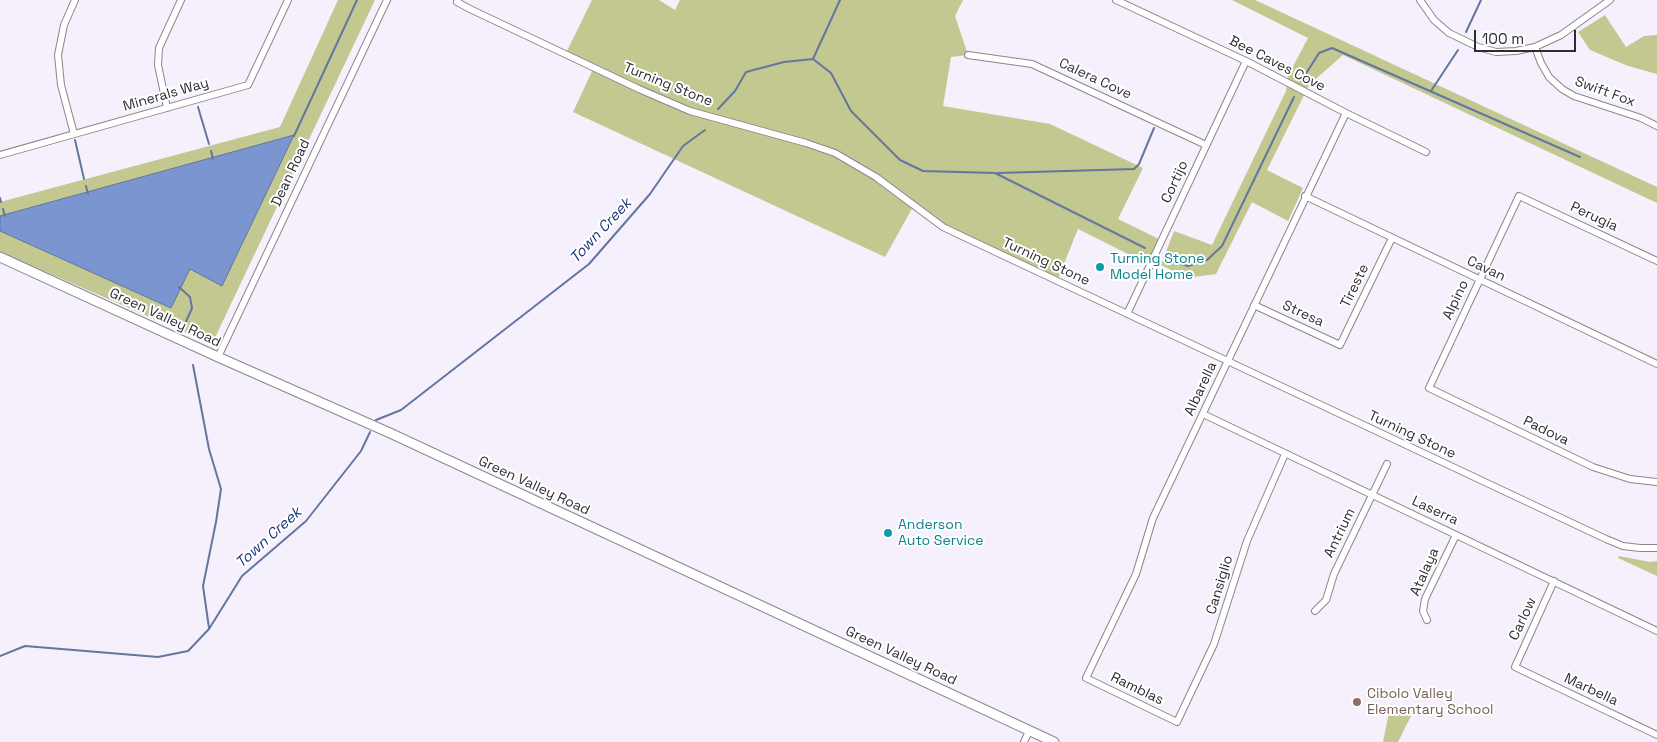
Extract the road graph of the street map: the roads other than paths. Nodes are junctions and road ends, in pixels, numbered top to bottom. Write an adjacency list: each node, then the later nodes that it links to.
1 (75, 0): 15 (street)
2 (181, 0): 12 (street)
3 (288, 0): 12 (street, Minerals Way)
4 (387, 0): 28 (street, Dean Road)
5 (1116, 0): 11 (street, Bee Caves Cove)
6 (1420, 0): 9 (street)
7 (1610, 0): 9 (street)
8 (457, 1): 26 (street, Turning Stone)
9 (1535, 48): 14 (street, Swift Fox)
10 (968, 55): 16 (street, Calera Cove)
11 (1246, 61): 13 (street, Bee Caves Cove); 16 (street, Cortijo)
12 (167, 108): 15 (street, Minerals Way)
13 (1346, 114): 17 (street, Bee Caves Cove); 19 (street, Albarella)
14 (1657, 126)
15 (74, 134): 18 (street, Minerals Way)
16 (1206, 145): 26 (street, Cortijo)
17 (1426, 152)
18 (0, 155)
19 (1305, 196): 21 (street, Cavan); 25 (street, Albarella)
20 (1519, 196): 23 (street, Perugia); 24 (street, Alpino)
21 (1392, 238): 24 (street, Cavan); 27 (street, Tireste)
22 (0, 257): 28 (street, Green Valley Road)
23 (1657, 261)
24 (1479, 280): 30 (street, Cavan); 31 (street, Alpino)
25 (1254, 305): 27 (street, Stresa); 29 (street, Albarella)
26 (1127, 314): 29 (street, Turning Stone)
27 (1340, 345)
28 (218, 357): 46 (street, Green Valley Road)
29 (1227, 362): 32 (street, Albarella); 38 (street, Turning Stone)
30 (1657, 364)
31 (1429, 388): 35 (street, Padova)
32 (1203, 414): 33 (street, Laserra); 44 (street, Albarella)
33 (1286, 454): 36 (street, Laserra); 45 (street, Cansiglio)
34 (1387, 464): 36 (street, Antrium)
35 (1657, 482)
36 (1372, 495): 37 (street, Laserra); 40 (street, Antrium)
37 (1456, 535): 39 (street, Laserra); 41 (street, Atalaya)
38 (1657, 548)
39 (1554, 581): 42 (street, Laserra); 43 (street, Carlow)
40 (1315, 610)
41 (1427, 620)
42 (1657, 630)
43 (1515, 667): 47 (street, Marbella)
44 (1086, 678): 45 (street, Ramblas)
45 (1177, 722)
46 (1029, 730): 48 (street); 49 (street, Green Valley Road)
47 (1657, 735)
48 (1024, 742)
49 (1054, 742)

